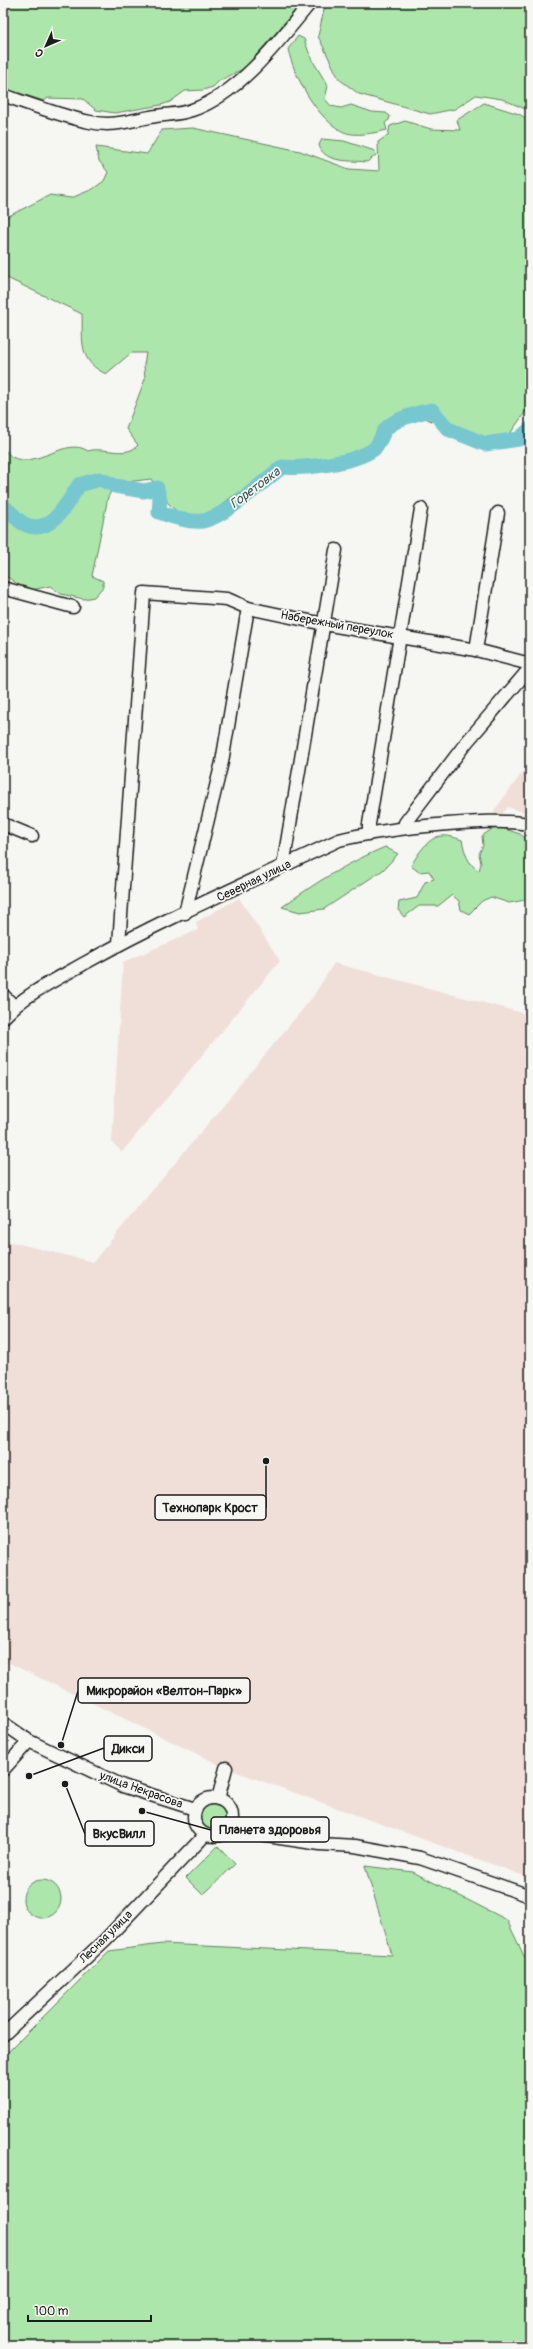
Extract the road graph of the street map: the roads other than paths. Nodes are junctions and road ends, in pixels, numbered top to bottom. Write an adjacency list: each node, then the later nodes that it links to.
1 (310, 3): 2 (street)
2 (3, 95)
3 (421, 509): 10 (street)
4 (498, 513): 11 (street)
5 (336, 550): 9 (street)
6 (3, 588): 7 (street)
7 (73, 607)
8 (248, 608): 9 (street, Набережный переулок); 20 (street); 21 (street, Набережный переулок)
9 (324, 624): 10 (street, Набережный переулок); 19 (street)
10 (400, 636): 11 (street, Набережный переулок); 17 (street)
11 (476, 650): 12 (street, Набережный переулок)
12 (530, 664)
13 (530, 668): 16 (street)
14 (3, 824): 18 (street)
15 (530, 824): 16 (street, Северная улица)
16 (404, 828): 17 (street, Северная улица)
17 (369, 832): 19 (street, Северная улица)
18 (32, 836)
19 (283, 866): 20 (street, Северная улица)
20 (185, 914): 21 (street, Северная улица)
21 (119, 944): 23 (street, Северная улица)
22 (3, 995): 23 (street)
23 (14, 1006): 24 (street, Северная улица)
24 (3, 1018)
25 (3, 1723): 26 (street, улица Некрасова)
26 (29, 1742): 28 (street); 30 (street, улица Некрасова)
27 (226, 1768): 29 (street)
28 (3, 1770)
29 (218, 1799): 30 (street); 31 (street)
30 (195, 1809): 33 (street)
31 (232, 1816): 32 (street); 34 (street)
32 (258, 1834): 34 (street); 35 (street)
33 (204, 1835): 34 (street); 36 (street, Лесная улица)
34 (220, 1835)
35 (530, 1896)
36 (3, 2035)

